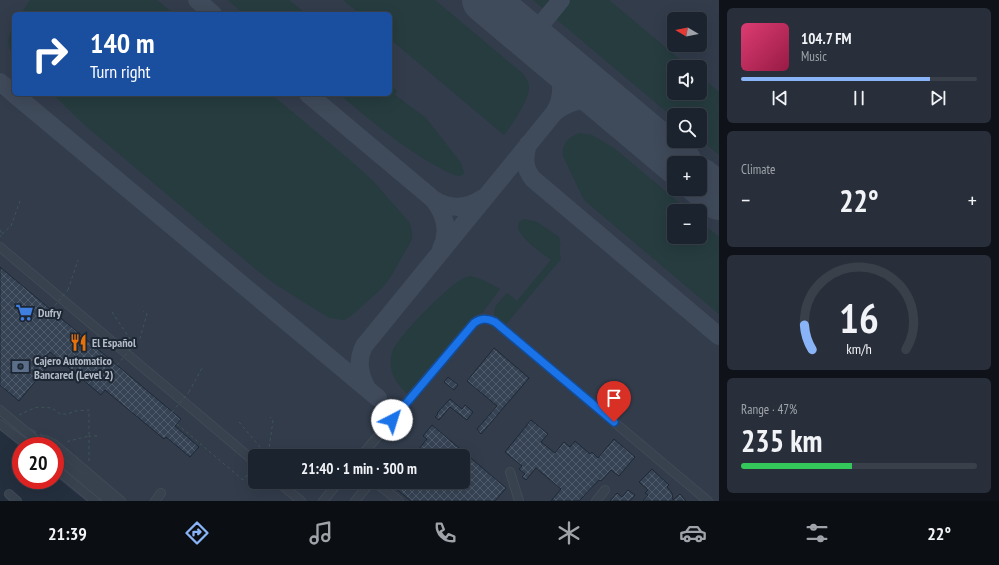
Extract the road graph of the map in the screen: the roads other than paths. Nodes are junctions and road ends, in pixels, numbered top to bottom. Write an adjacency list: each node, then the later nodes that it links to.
1 (0, 247): 8 (street)
2 (0, 410): 5 (street)
3 (0, 424): 4 (street)
4 (17, 437)
5 (36, 437)
6 (367, 449): 30 (street)
7 (64, 453): 22 (street)
8 (248, 456)
9 (64, 464): 21 (street)
10 (510, 472): 28 (street)
11 (64, 475): 20 (street)
12 (286, 489): 24 (street)
13 (333, 489): 25 (street)
14 (365, 489): 26 (street)
15 (384, 489): 27 (street)
16 (605, 490): 29 (street)
17 (9, 494): 19 (street)
18 (161, 494): 23 (street)
19 (17, 501)
20 (95, 501)
21 (109, 501)
22 (121, 501)
23 (155, 501)
24 (301, 501)
25 (323, 501)
26 (355, 501)
27 (400, 501)
28 (519, 501)
29 (596, 501)
30 (708, 501)

